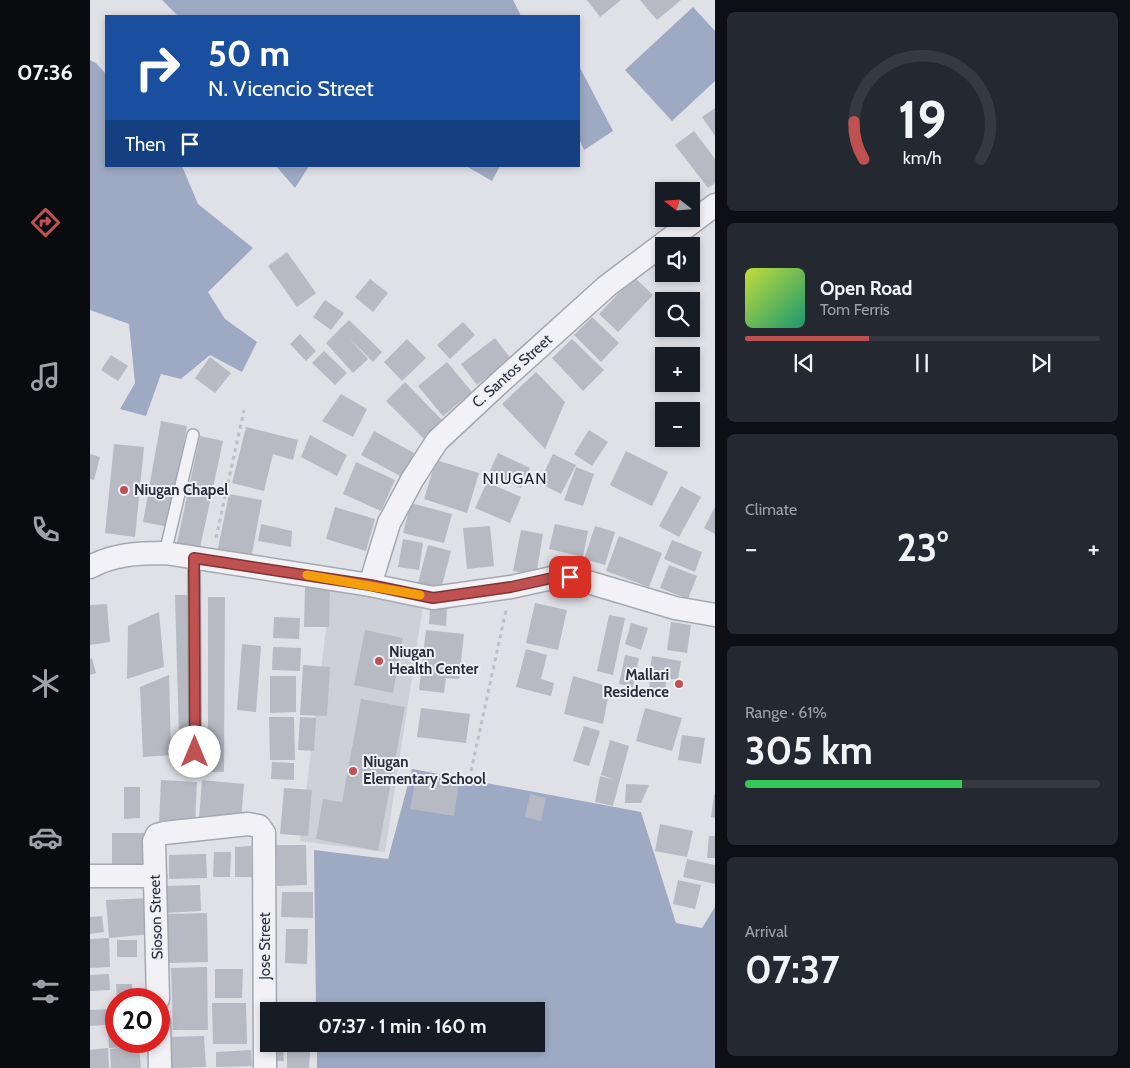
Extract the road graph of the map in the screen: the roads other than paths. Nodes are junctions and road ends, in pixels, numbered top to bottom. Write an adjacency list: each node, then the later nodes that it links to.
1 (715, 206): 6 (street, C. Santos Street)
2 (193, 435): 3 (lane)
3 (165, 553): 4 (street); 5 (street)
4 (203, 559): 6 (street); 8 (lane)
5 (90, 567)
6 (370, 585): 7 (street)
7 (715, 615)
8 (195, 752)
9 (259, 826): 11 (street, Sioson Street); 15 (street, Jose Street)
10 (90, 876): 11 (street)
11 (154, 876): 12 (street, Sioson Street)
12 (158, 988)
13 (160, 1053): 14 (street)
14 (160, 1068)
15 (265, 1068)

